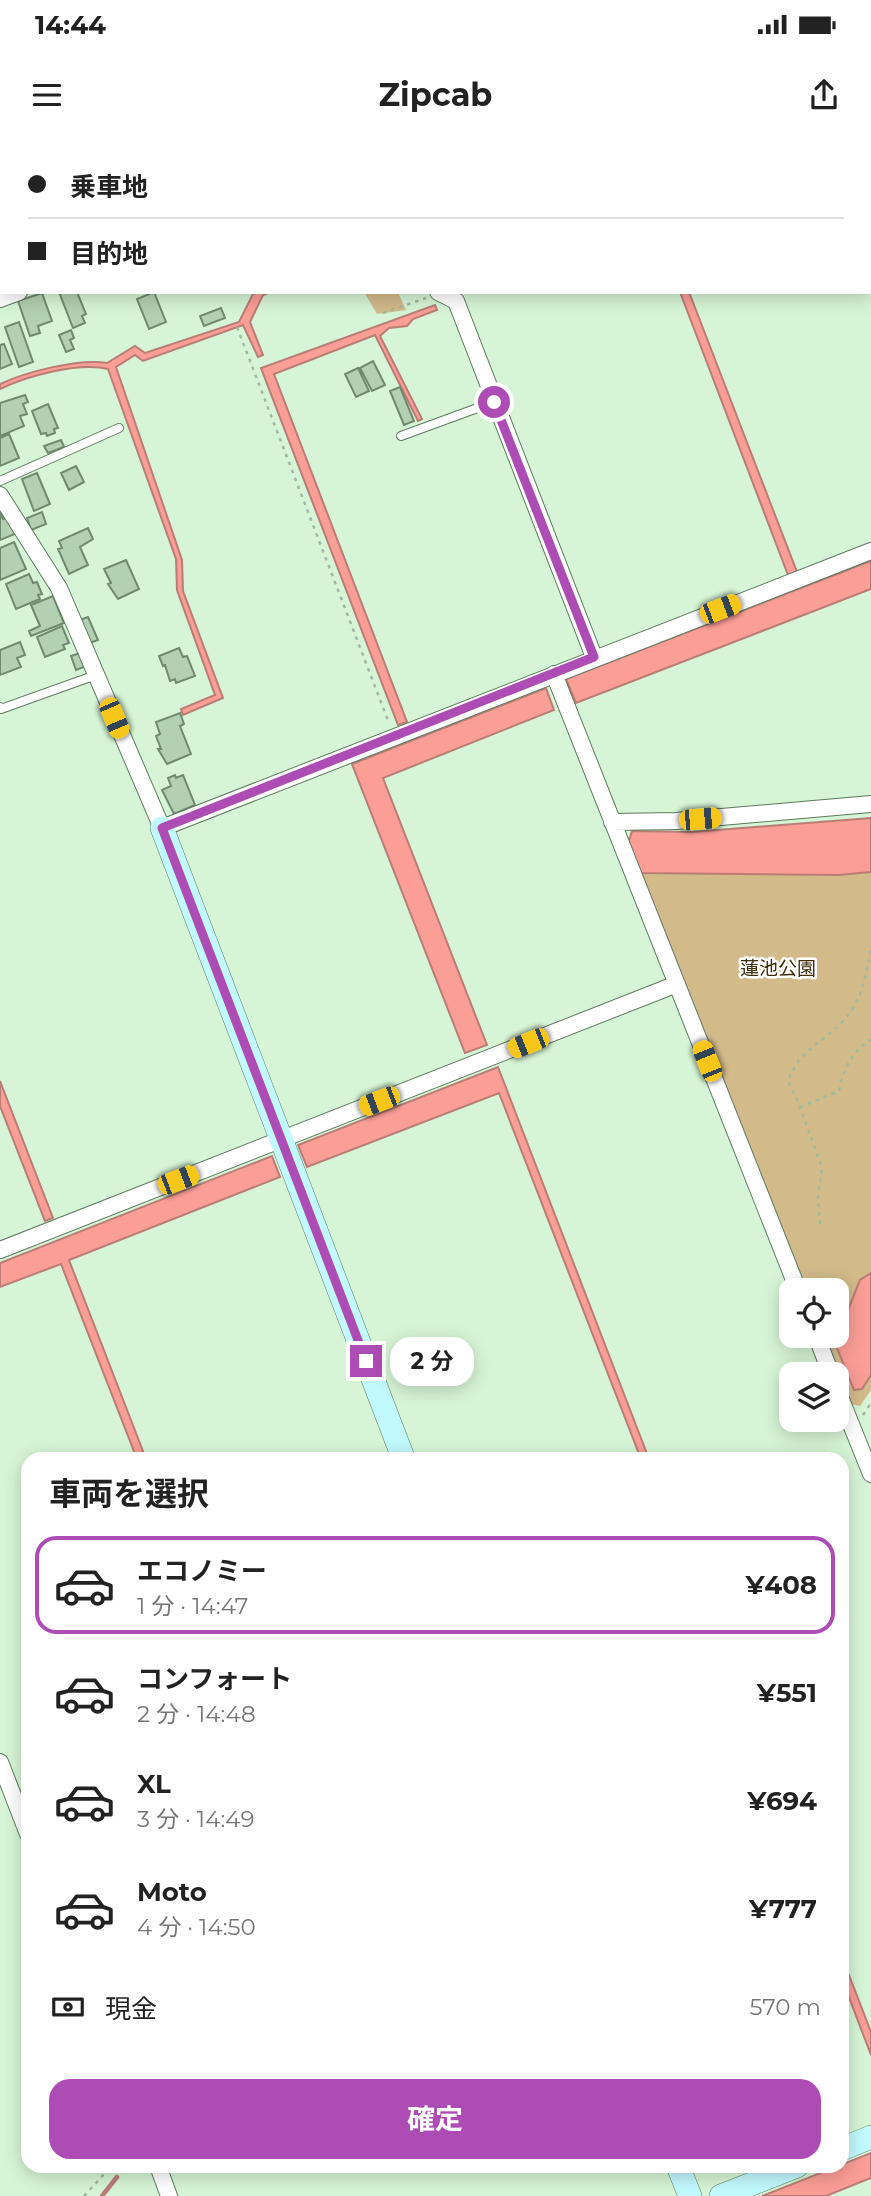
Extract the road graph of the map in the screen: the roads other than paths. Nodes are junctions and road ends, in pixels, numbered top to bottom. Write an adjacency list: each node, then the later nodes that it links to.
1 (440, 294): 2 (street)
2 (494, 402): 4 (lane); 8 (street)
3 (119, 428): 5 (lane)
4 (401, 436)
5 (0, 481)
6 (0, 495): 10 (street)
7 (871, 551): 8 (street)
8 (594, 657): 9 (street)
9 (554, 674): 13 (street); 14 (street)
10 (96, 675): 11 (lane); 14 (street)
11 (0, 707)
12 (871, 804): 13 (street)
13 (612, 822): 15 (street)
14 (162, 828): 16 (street)
15 (677, 984): 16 (street); 18 (street)
16 (280, 1140): 17 (street); 20 (street)
17 (0, 1250)
18 (793, 1278)
19 (849, 1419): 21 (street)
20 (401, 1452)
21 (871, 1474)
22 (0, 1762): 23 (street)
23 (21, 1814)
24 (871, 2137): 25 (street)
25 (849, 2146)
26 (161, 2173): 29 (street)
27 (681, 2173): 30 (street)
28 (779, 2173): 31 (street)
29 (169, 2196)
30 (690, 2196)
31 (721, 2196)

